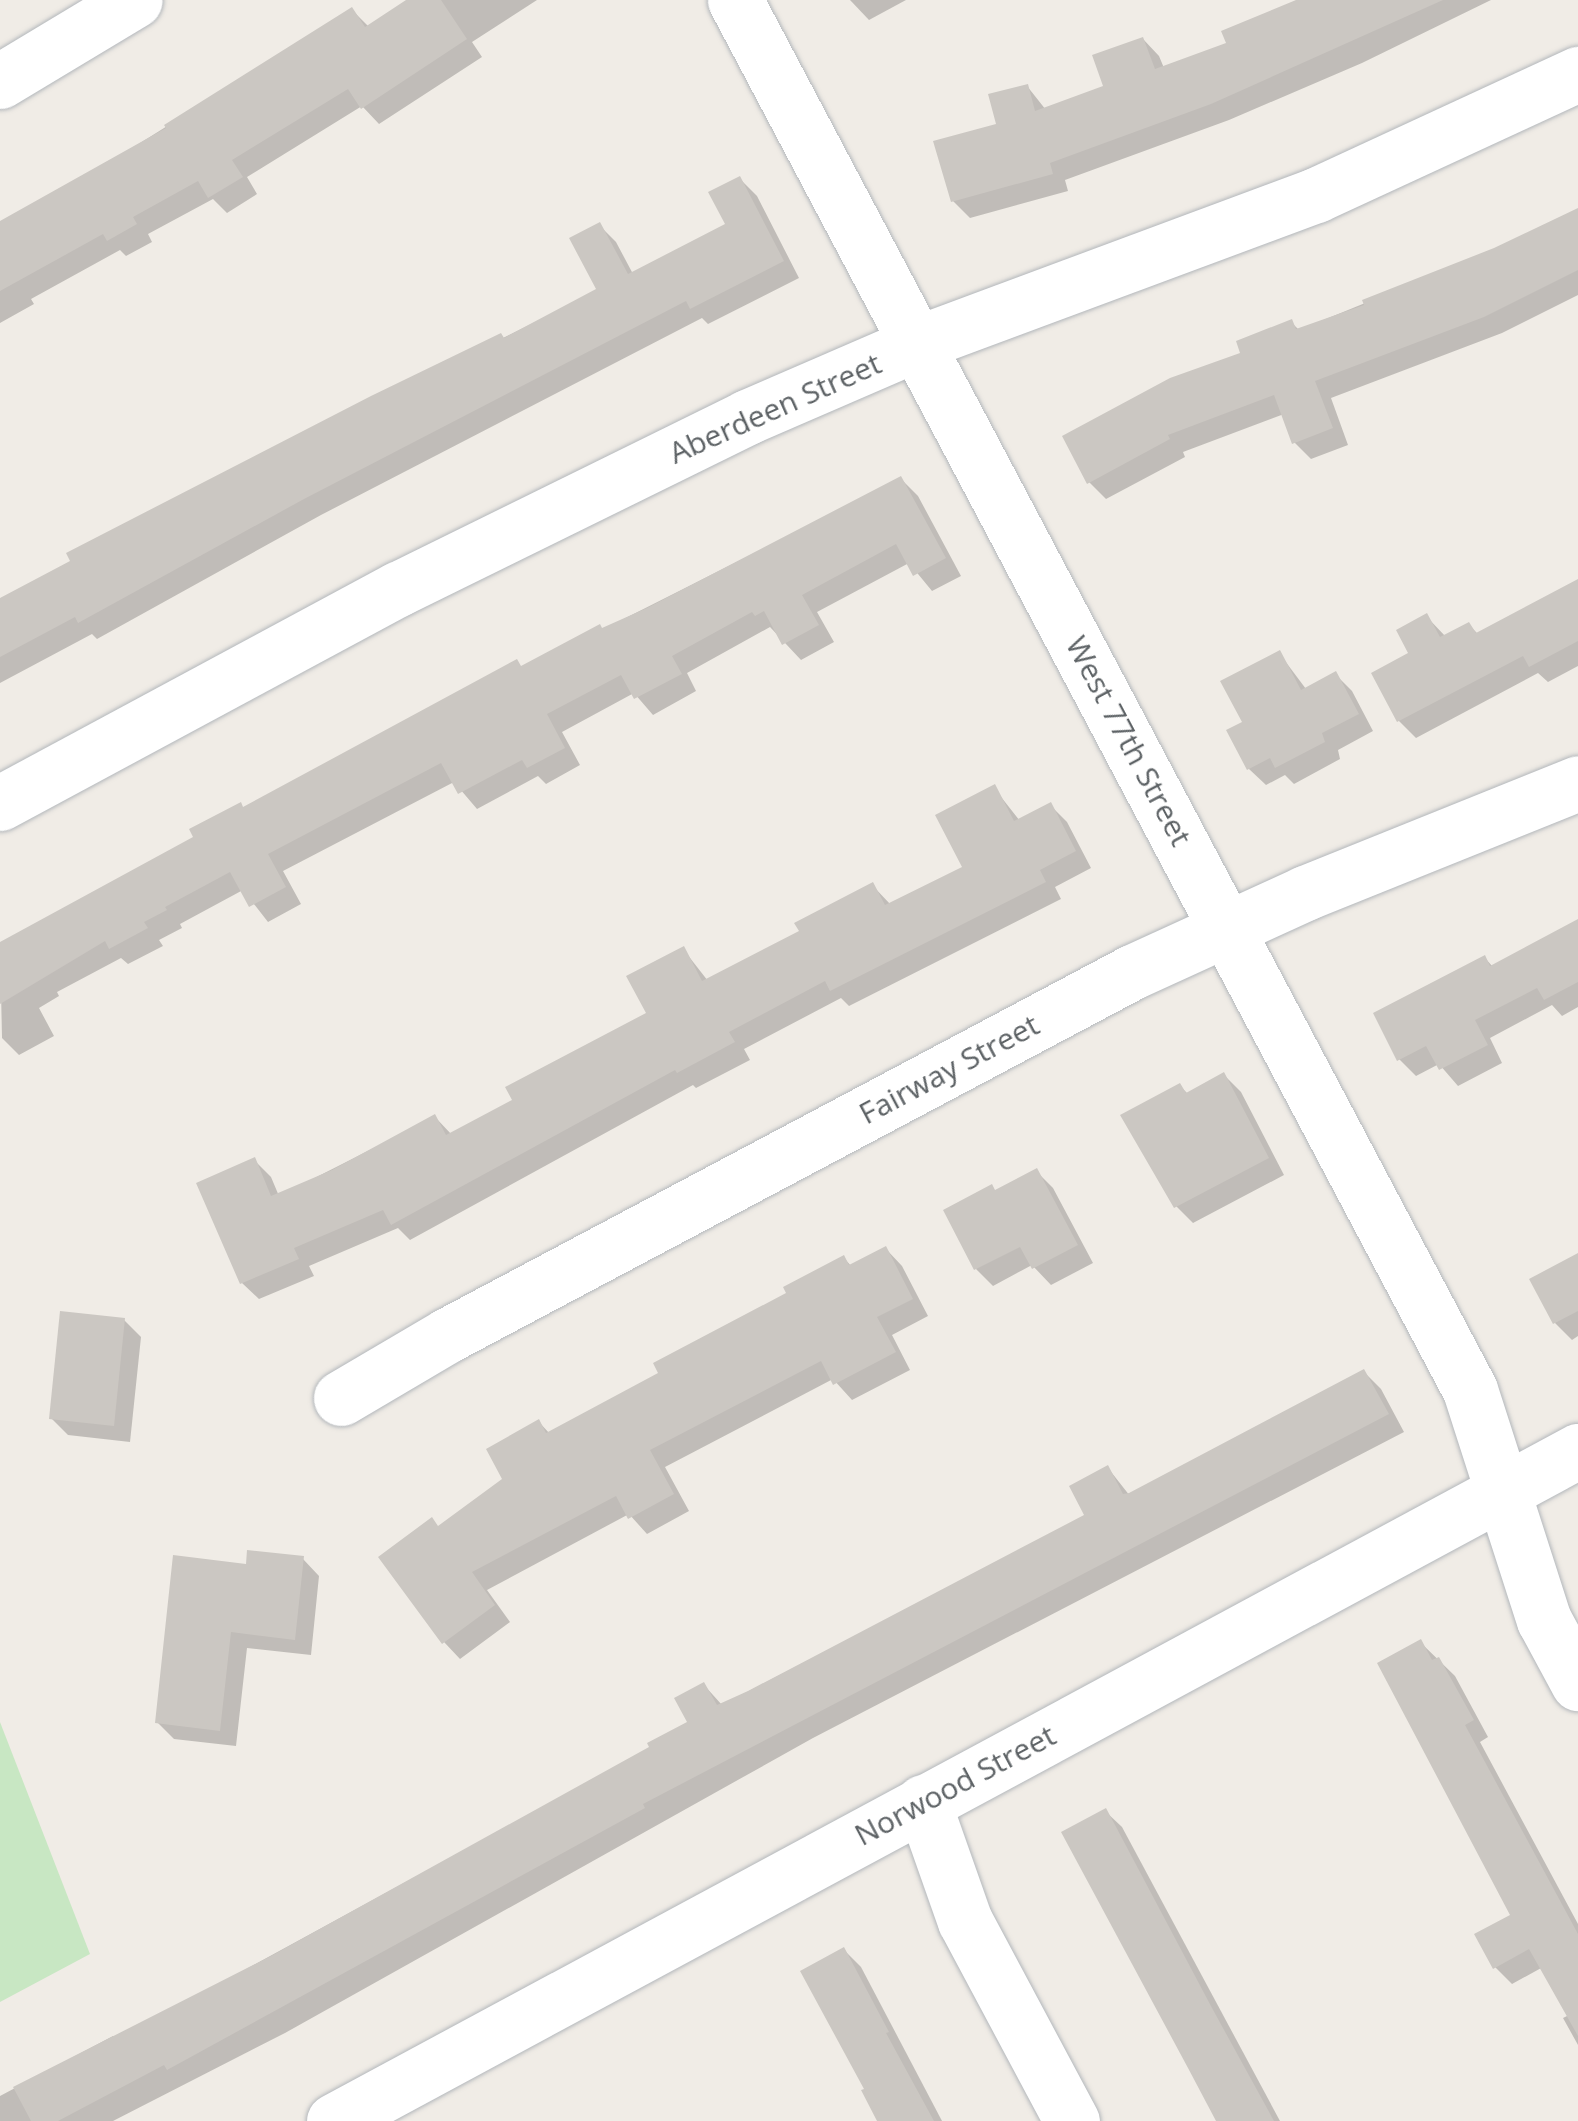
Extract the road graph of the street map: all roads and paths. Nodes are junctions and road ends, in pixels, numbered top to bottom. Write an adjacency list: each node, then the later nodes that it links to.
1 (135, 0): 4 (street)
2 (735, 0): 5 (street, West 77th Street)
3 (1578, 74): 5 (street, Aberdeen Street)
4 (0, 81)
5 (918, 343): 7 (street, Aberdeen Street); 8 (street, West 77th Street)
6 (1578, 783): 8 (street, Fairway Street)
7 (0, 803)
8 (1227, 928): 9 (street, Fairway Street); 11 (street, West 77th Street)
9 (341, 1398)
10 (1578, 1451): 11 (street, Norwood Street)
11 (1503, 1491): 12 (street, West 77th Street); 13 (street, Norwood Street)
12 (1578, 1683)
13 (923, 1802): 14 (street, Norwood Street); 15 (street)
14 (334, 2121)
15 (1072, 2121)

